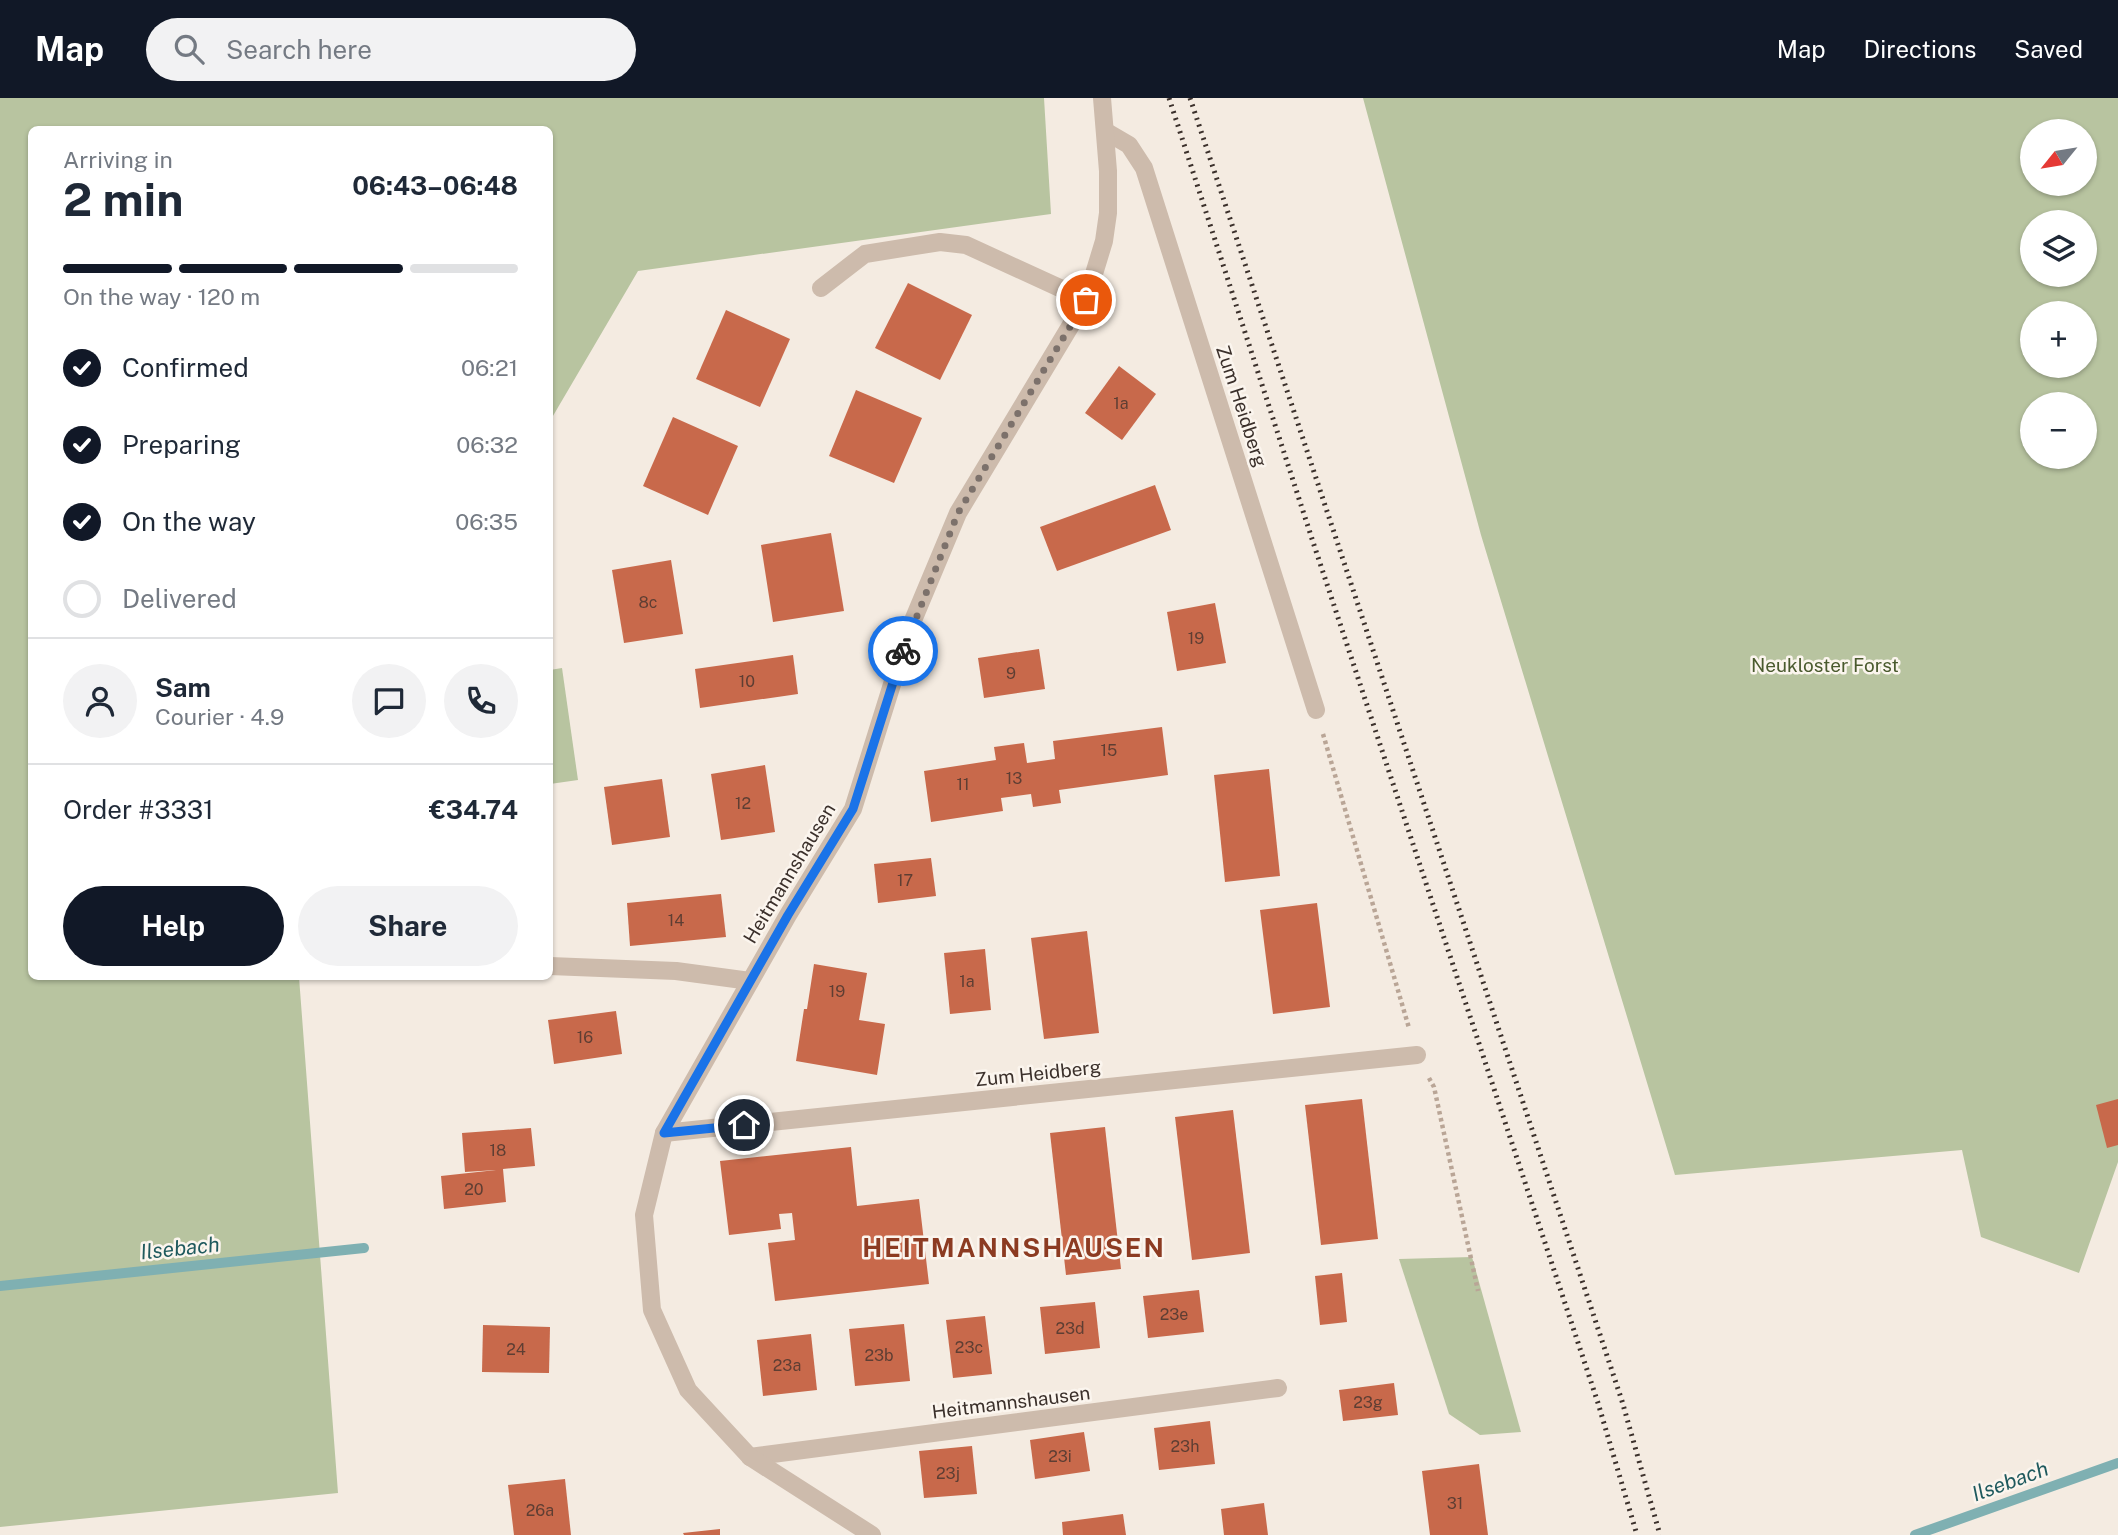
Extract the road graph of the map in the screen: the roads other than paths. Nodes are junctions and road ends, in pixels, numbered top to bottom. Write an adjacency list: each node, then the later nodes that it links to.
1 (1102, 98): 2 (street, Heitmannshausen)
2 (1105, 131): 4 (street, Heitmannshausen); 5 (street, Zum Heidberg)
3 (821, 288): 4 (street)
4 (1086, 300): 7 (street, Heitmannshausen)
5 (1315, 710)
6 (553, 967): 7 (street)
7 (750, 981): 9 (street, Heitmannshausen)
8 (1417, 1055): 9 (street, Zum Heidberg)
9 (664, 1133): 11 (street, Heitmannshausen)
10 (1278, 1388): 11 (street, Heitmannshausen)
11 (750, 1457): 12 (street, Heitmannshausen)
12 (872, 1535)

